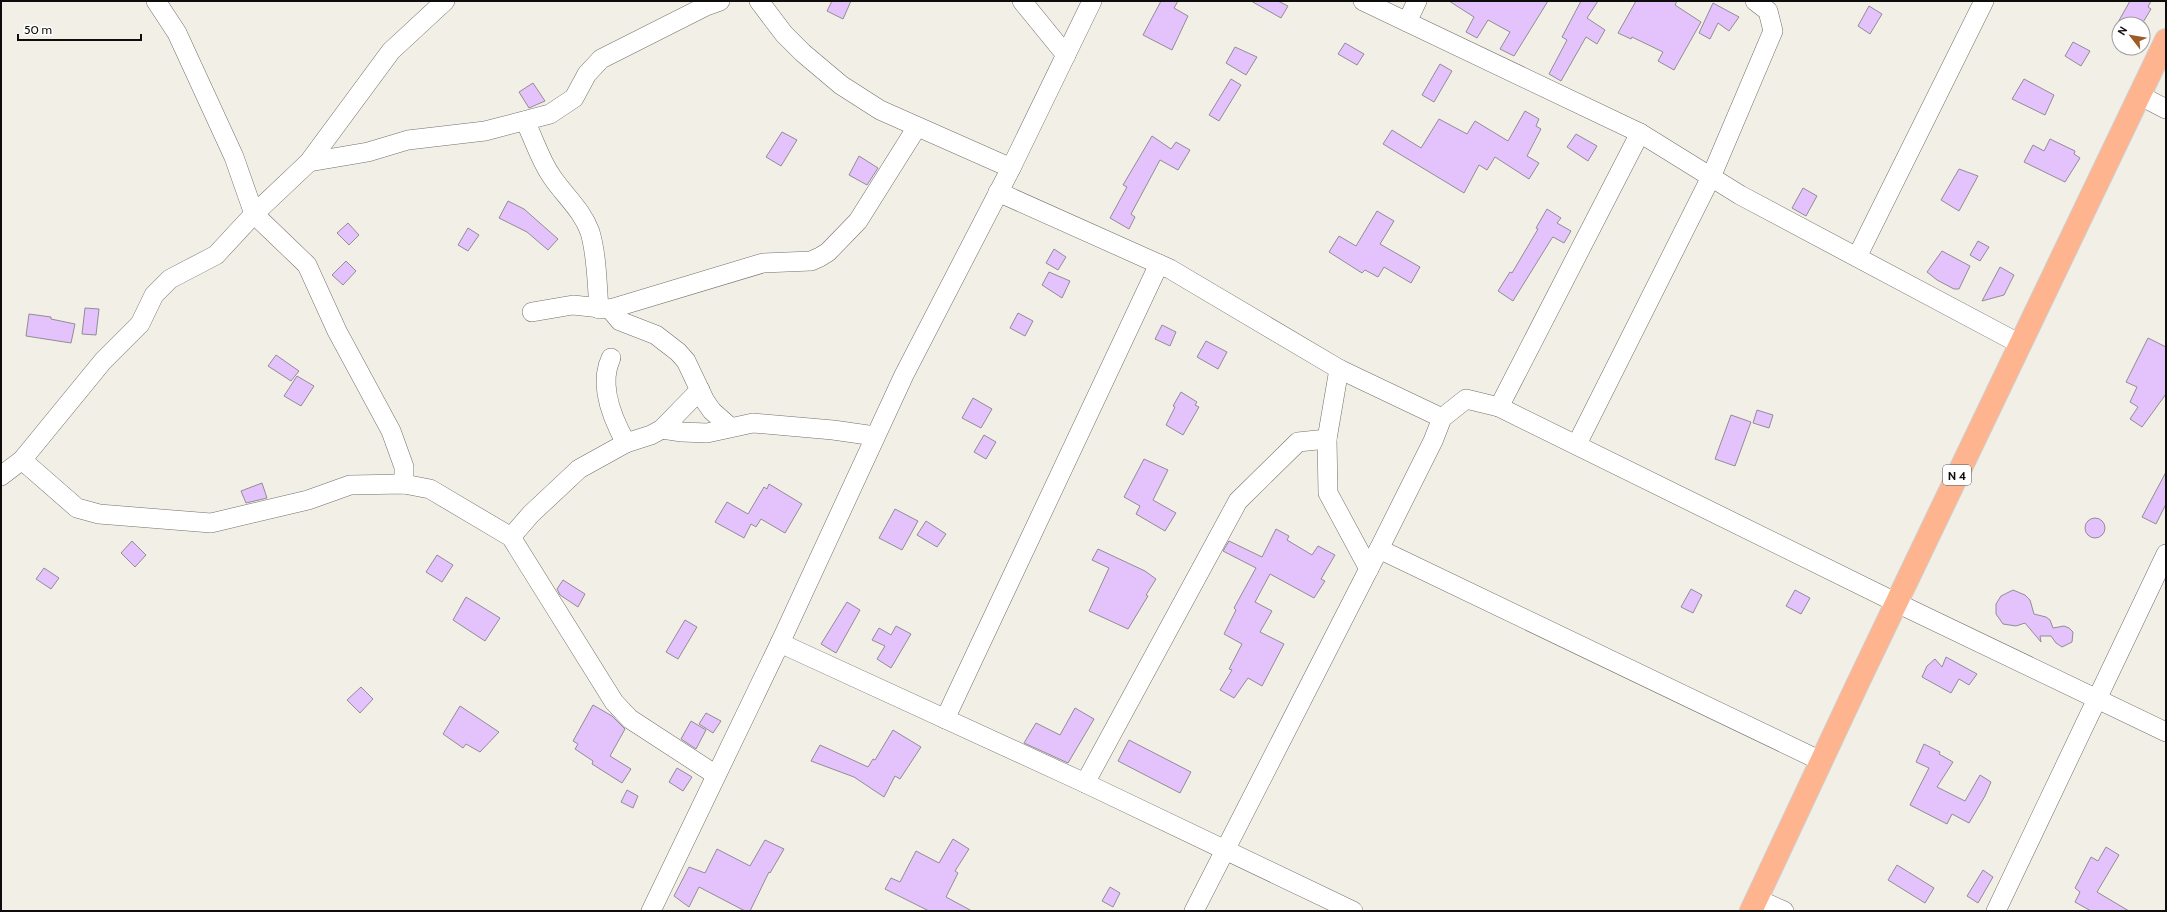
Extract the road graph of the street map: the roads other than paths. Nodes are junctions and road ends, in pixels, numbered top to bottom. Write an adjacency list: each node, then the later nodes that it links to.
1 (156, 1): 23 (street)
2 (445, 1): 19 (street)
3 (720, 1): 16 (street)
4 (759, 1): 17 (street)
5 (1022, 1): 13 (street)
6 (1092, 1): 13 (street)
7 (1363, 1): 11 (street)
8 (1417, 1): 11 (street)
9 (1984, 1): 24 (street)
10 (1765, 4): 21 (street)
11 (1407, 22): 18 (street)
12 (2166, 40): 14 (highway, N 4)
13 (1066, 55): 20 (street)
14 (2139, 95): 15 (street); 28 (highway, N 4)
15 (2166, 109)
16 (525, 121): 19 (street); 26 (street)
17 (917, 127): 20 (street); 26 (street)
18 (1640, 133): 21 (street); 32 (street)
19 (309, 162): 23 (street)
20 (1011, 168): 22 (street)
21 (1711, 177): 24 (street); 39 (street)
22 (998, 192): 25 (street); 36 (street)
23 (254, 214): 40 (street); 42 (street)
24 (1857, 257): 28 (street)
25 (1159, 264): 30 (street); 50 (street)
26 (605, 309): 27 (street); 31 (street)
27 (532, 312)
28 (2020, 344): 47 (highway, N 4)
29 (610, 358): 38 (street)
30 (1339, 369): 33 (street); 37 (street)
31 (700, 390): 34 (street); 35 (street)
32 (1499, 407): 33 (street); 39 (street)
33 (1442, 418): 44 (street)
34 (730, 427): 35 (street); 36 (street)
35 (662, 429): 38 (street)
36 (875, 436): 48 (street)
37 (1327, 439): 46 (street); 54 (street)
38 (626, 443): 43 (street)
39 (1577, 444): 47 (street)
40 (22, 460): 41 (street); 42 (street)
41 (1, 476)
42 (404, 484): 43 (street)
43 (511, 537): 53 (street)
44 (1379, 549): 46 (street); 52 (street)
45 (2166, 554): 49 (street)
46 (1369, 569): 55 (street)
47 (1897, 603): 49 (street); 52 (highway, N 4)
48 (780, 643): 50 (street); 53 (street)
49 (2098, 698): 51 (street); 61 (street)
50 (945, 719): 54 (street)
51 (2166, 732)
52 (1821, 761): 56 (highway, N 4)
53 (716, 775): 57 (street)
54 (1085, 783): 55 (street)
55 (1226, 849): 58 (street); 59 (street)
56 (1754, 905): 60 (street)
57 (651, 911)
58 (1194, 911)
59 (1353, 911)
60 (1784, 911)
61 (1996, 911)

